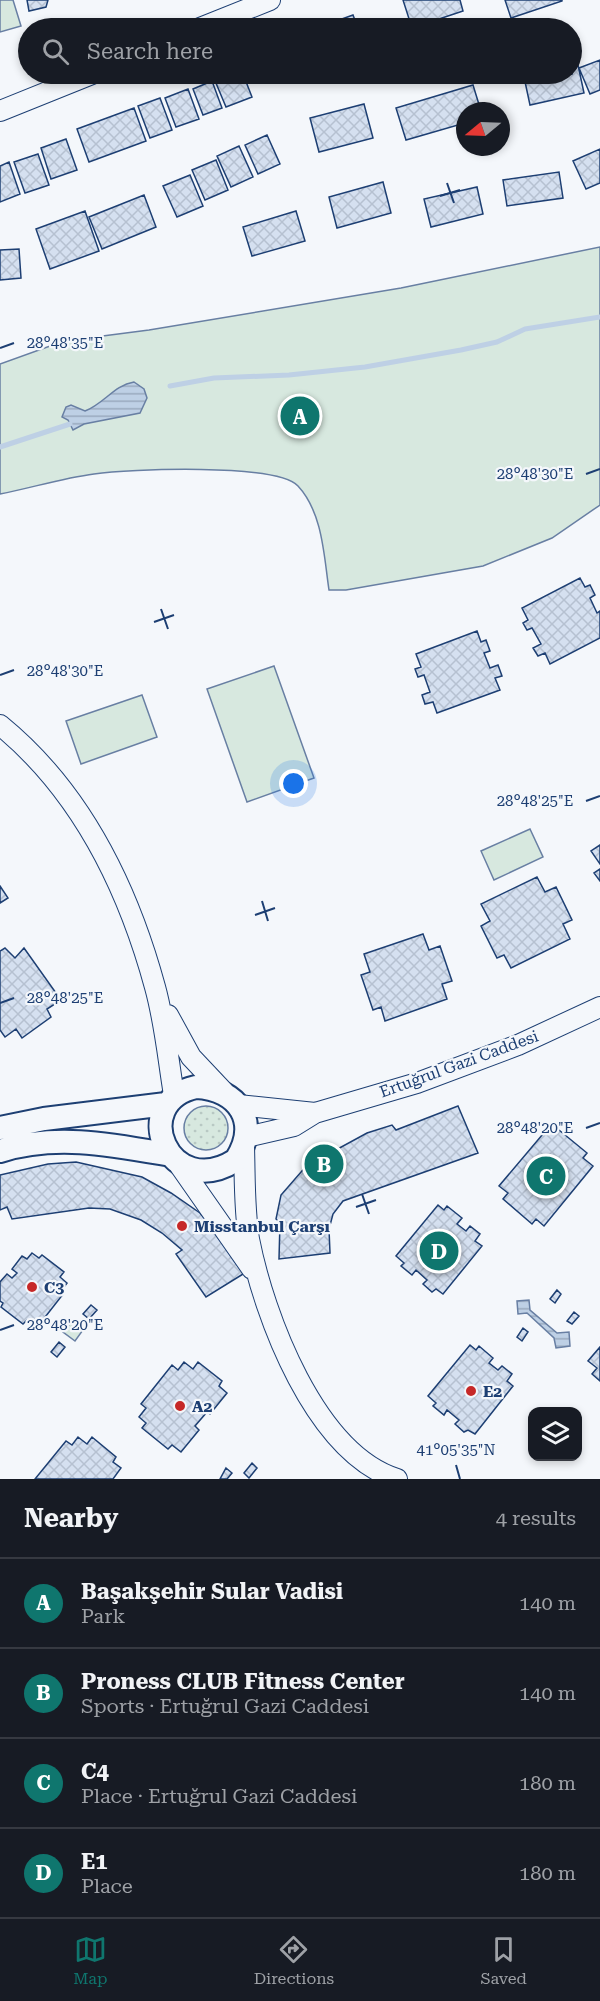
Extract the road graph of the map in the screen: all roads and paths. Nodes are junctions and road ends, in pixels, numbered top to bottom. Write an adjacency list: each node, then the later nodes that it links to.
1 (270, 0): 2 (street)
2 (225, 18)
3 (67, 84): 4 (street)
4 (0, 111)
5 (0, 725): 6 (street)
6 (155, 988): 8 (street); 9 (street)
7 (600, 1007): 10 (street, Ertuğrul Gazi Caddesi)
8 (231, 1099): 9 (main road); 10 (street); 12 (main road)
9 (170, 1100): 11 (main road); 14 (main road)
10 (315, 1113): 12 (street)
11 (0, 1128)
12 (245, 1142): 14 (main road); 15 (street)
13 (0, 1151): 14 (main road)
14 (176, 1160): 15 (street)
15 (259, 1278): 16 (street)
16 (384, 1477)

